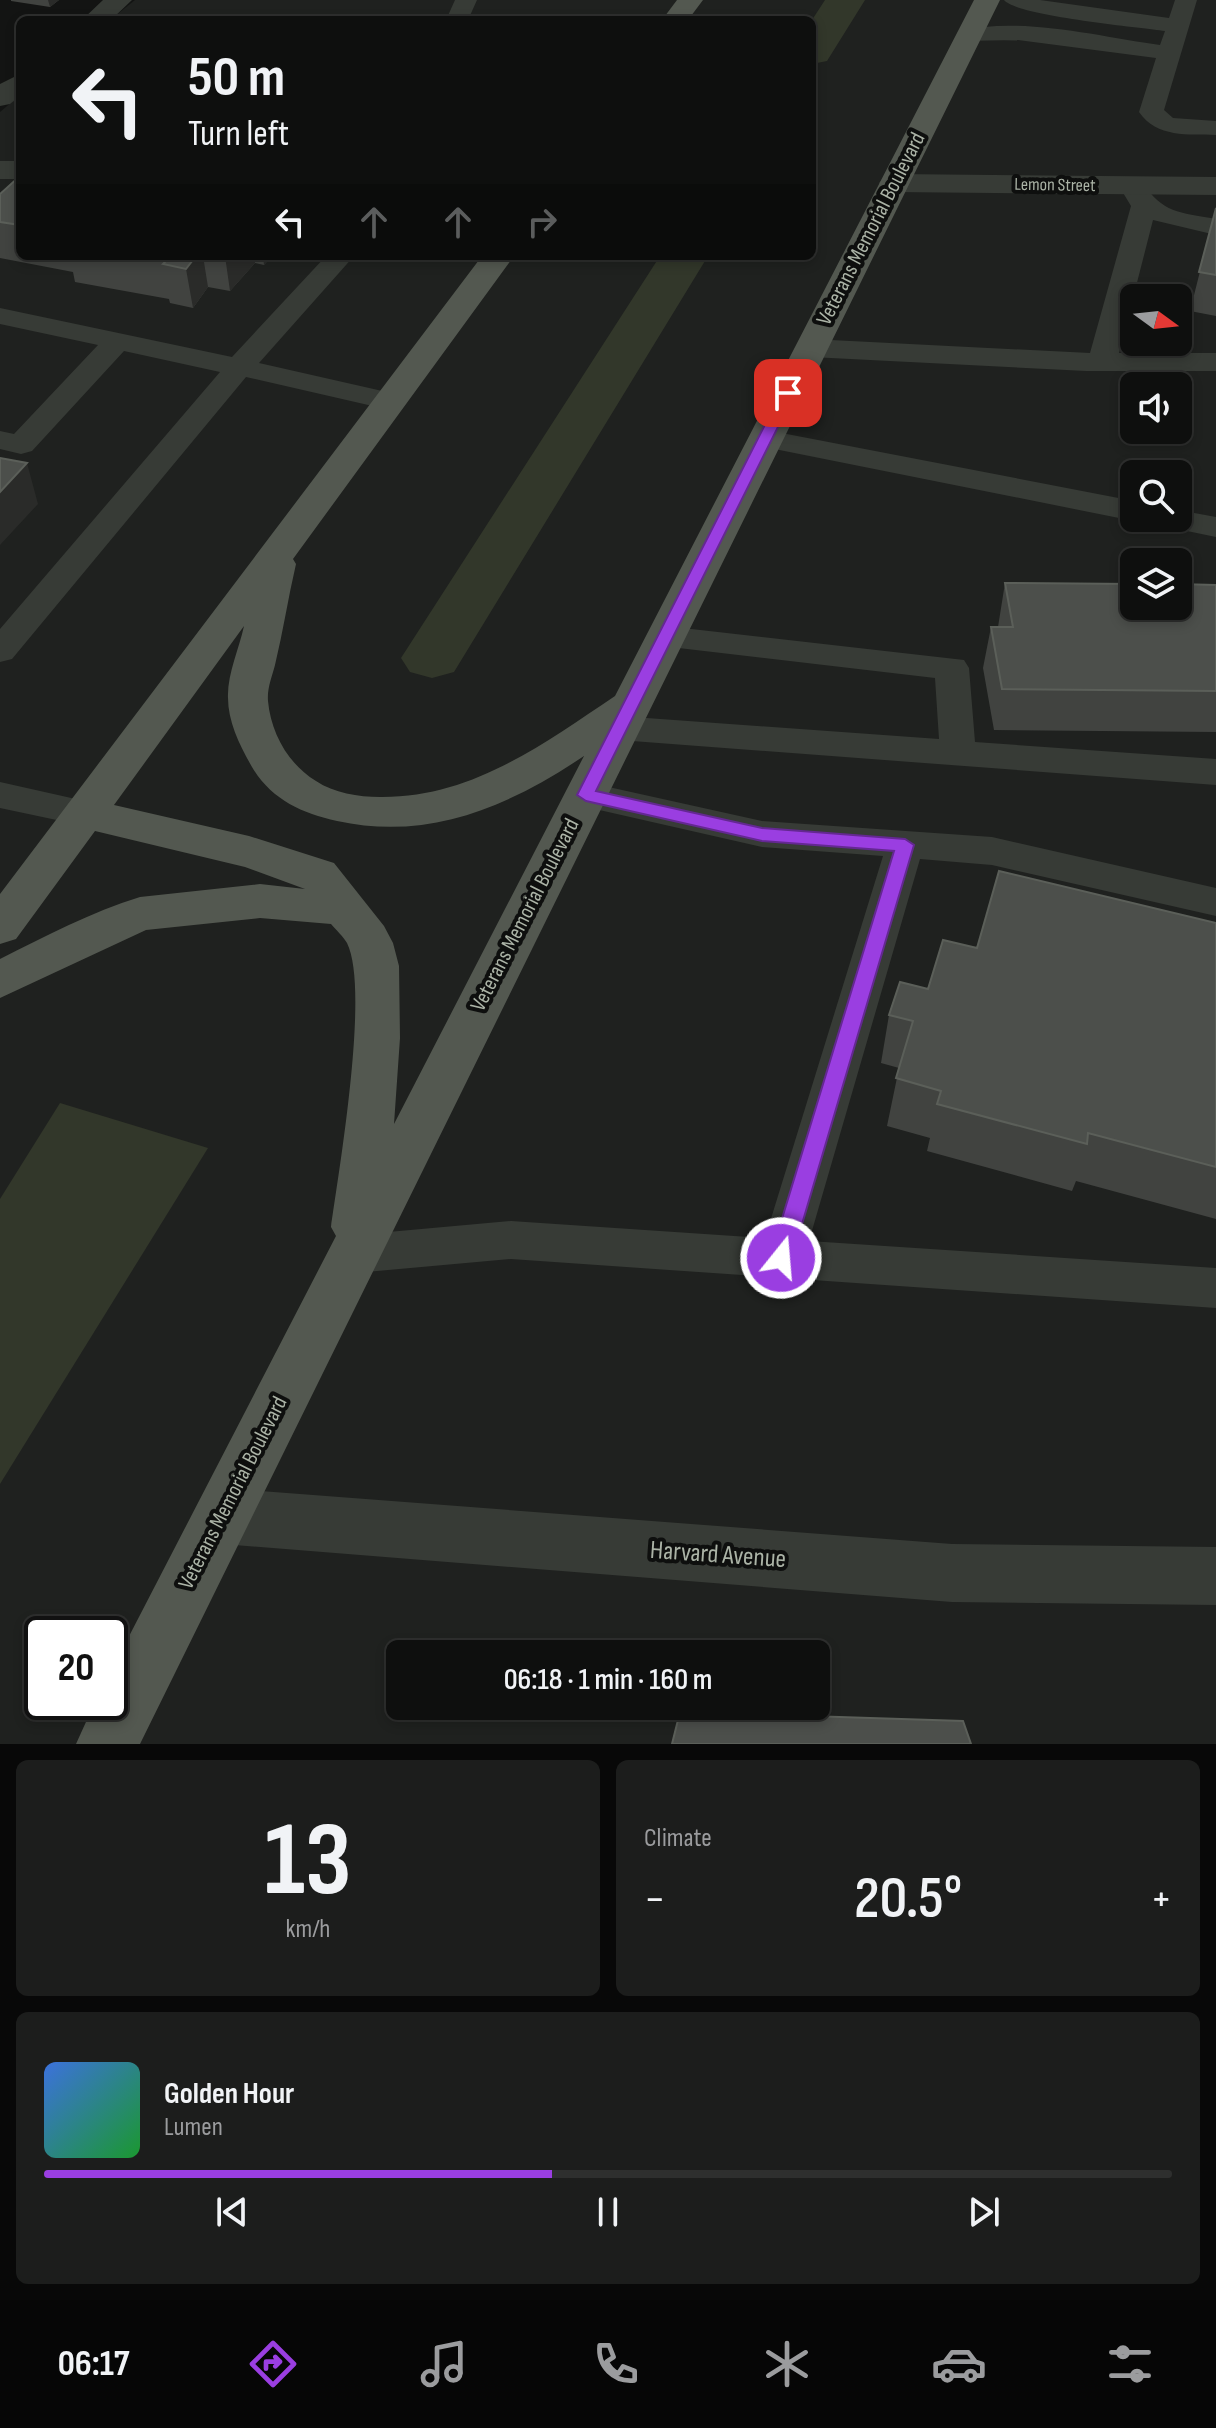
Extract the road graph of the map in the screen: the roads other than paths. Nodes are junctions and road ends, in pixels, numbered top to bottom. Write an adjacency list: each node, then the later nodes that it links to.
1 (119, 0): 4 (street)
2 (1015, 0): 6 (lane)
3 (1186, 0): 6 (lane)
4 (100, 16)
5 (978, 18): 7 (lane); 11 (main road, Veterans Memorial Boulevard)
6 (1177, 26): 7 (lane)
7 (1169, 53): 10 (lane)
8 (16, 85): 9 (street)
9 (0, 98)
10 (1216, 128)
11 (894, 183): 13 (street, Lemon Street); 19 (main road, Veterans Memorial Boulevard)
12 (1216, 186): 13 (street, Lemon Street)
13 (1138, 196): 14 (lane); 20 (lane)
14 (1216, 227)
15 (337, 260): 22 (lane)
16 (495, 260): 23 (main road)
17 (0, 316): 18 (lane)
18 (118, 341): 22 (lane); 25 (lane)
19 (811, 348): 20 (lane); 24 (main road, Veterans Memorial Boulevard)
20 (1102, 362): 21 (lane)
21 (1216, 362)
22 (239, 367): 23 (lane); 31 (lane)
23 (390, 401): 29 (main road)
24 (766, 439): 26 (lane); 30 (main road, Veterans Memorial Boulevard)
25 (0, 440)
26 (1120, 508)
27 (1192, 522): 28 (lane)
28 (1216, 527)
29 (280, 550): 32 (main road); 37 (main road)
30 (665, 637): 32 (main road, Veterans Memorial Boulevard); 33 (lane)
31 (0, 651)
32 (625, 716): 33 (lane); 36 (main road, Veterans Memorial Boulevard)
33 (958, 753): 34 (lane)
34 (1216, 772)
35 (0, 795): 37 (lane)
36 (586, 795): 38 (lane); 43 (main road, Veterans Memorial Boulevard)
37 (85, 813): 40 (main road); 41 (main road)
38 (905, 845): 39 (lane); 44 (lane)
39 (1216, 902)
40 (343, 909): 42 (main road); 43 (main road)
41 (0, 927)
42 (0, 980)
43 (355, 1254): 44 (lane); 46 (main road, Veterans Memorial Boulevard)
44 (781, 1258): 45 (lane)
45 (1216, 1288)
46 (222, 1516): 47 (street, Harvard Avenue); 48 (main road, Veterans Memorial Boulevard)
47 (1216, 1576)
48 (107, 1744)

